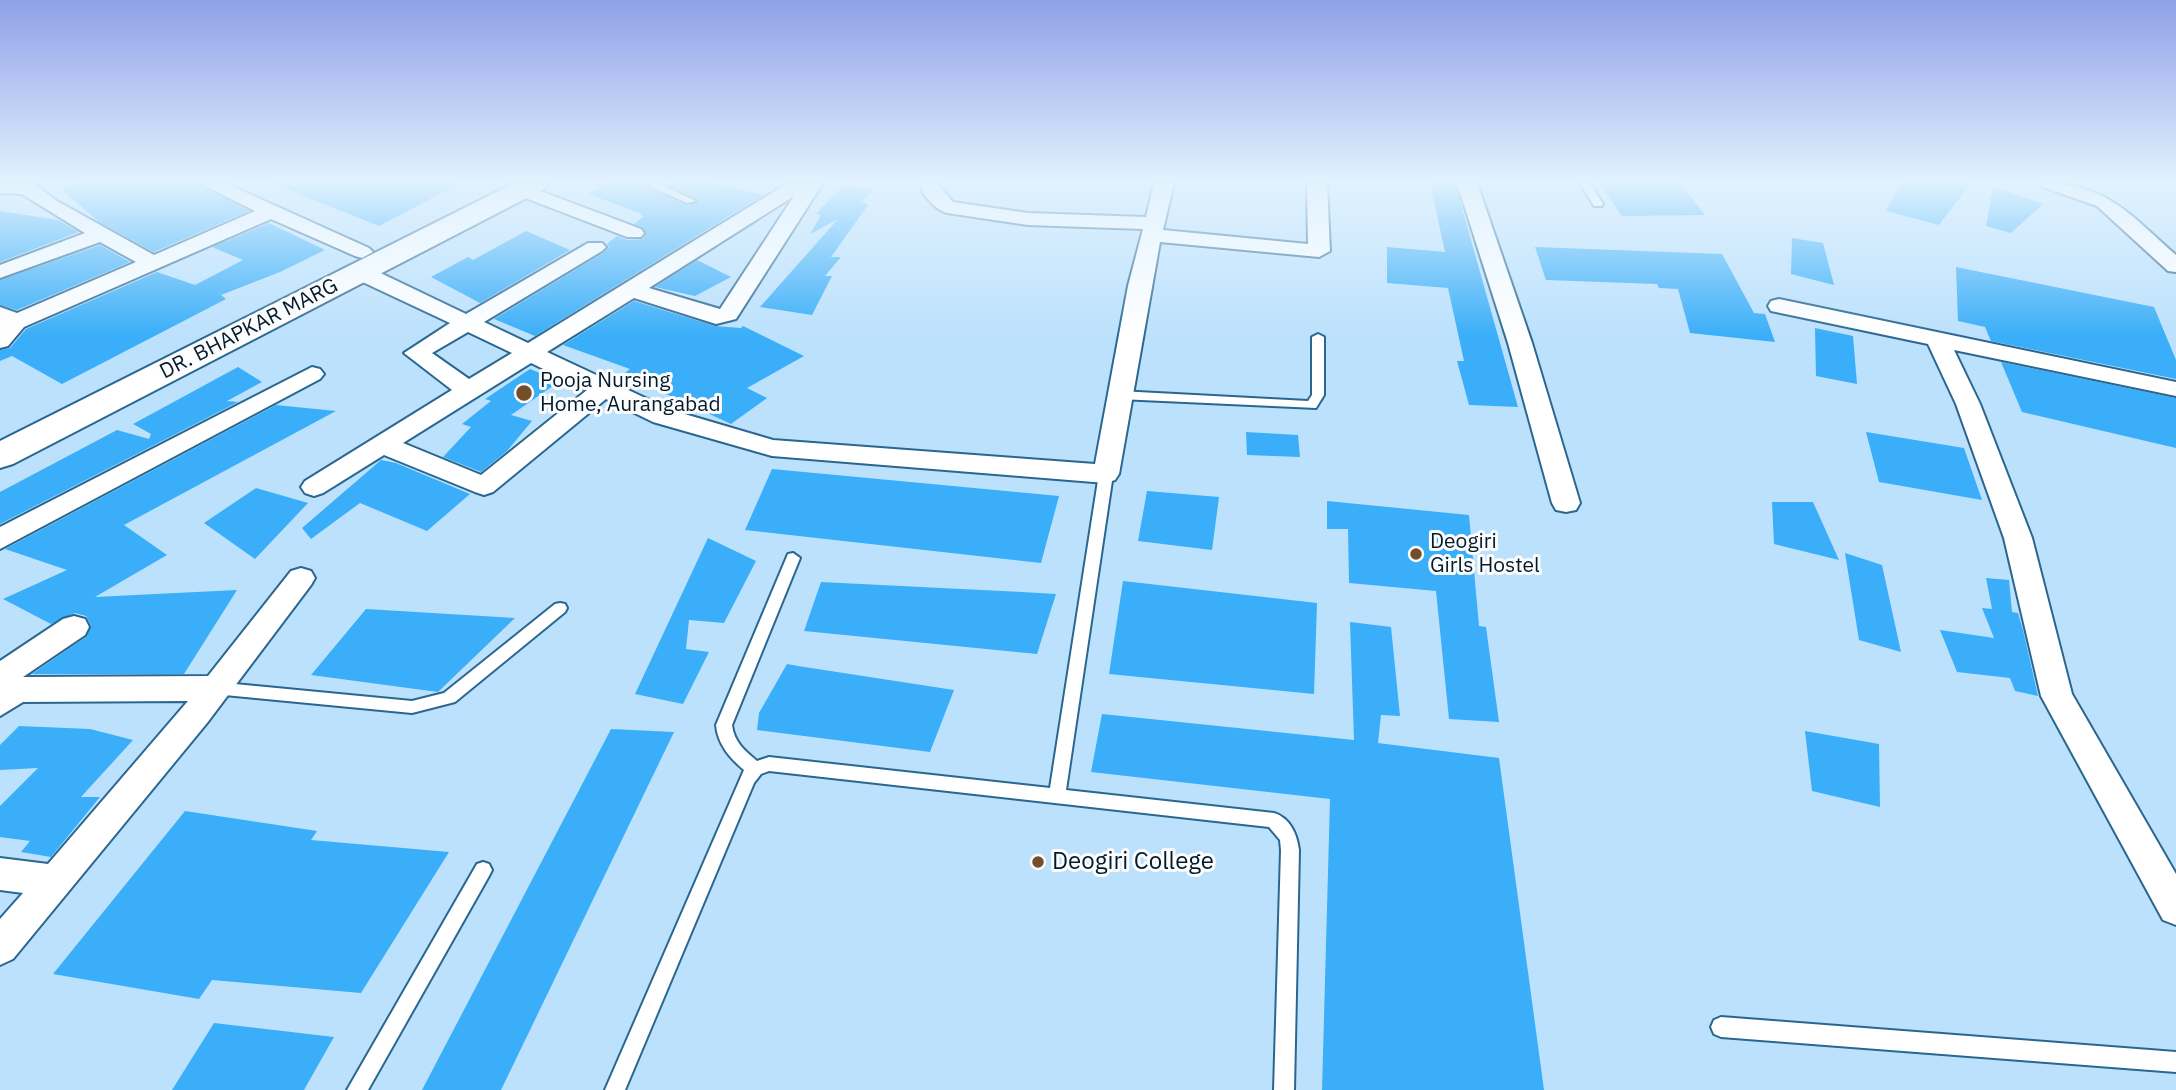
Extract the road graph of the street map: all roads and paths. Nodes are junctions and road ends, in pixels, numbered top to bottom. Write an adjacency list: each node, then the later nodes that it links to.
1 (102, 234): 13 (street); 16 (street)
2 (219, 234): 13 (street)
3 (312, 234): 14 (street)
4 (417, 234): 14 (main road, DR. BHAPKAR MARG)
5 (721, 234): 17 (street)
6 (780, 234): 17 (street)
7 (1152, 234): 29 (street)
8 (1190, 234): 9 (street)
9 (1318, 234)
10 (1484, 234): 35 (street)
11 (2143, 234): 15 (street)
12 (595, 247): 20 (street)
13 (153, 262): 19 (street)
14 (361, 262): 20 (street); 30 (main road, DR. BHAPKAR MARG); 32 (main road, DR. BHAPKAR MARG)
15 (2176, 266)
16 (0, 272)
17 (632, 290): 24 (street)
18 (1779, 306): 22 (street)
19 (8, 318): 23 (street)
20 (466, 323): 24 (street); 28 (street)
21 (1318, 337): 29 (lane)
22 (1937, 339): 27 (street); 49 (street)
23 (0, 341)
24 (531, 354): 26 (street); 28 (street)
25 (312, 374): 36 (street)
26 (604, 388): 31 (street); 33 (street)
27 (2176, 389)
28 (470, 391): 31 (street)
29 (1119, 395): 33 (street)
30 (0, 434)
31 (383, 445): 34 (street)
32 (0, 456)
33 (1106, 474): 45 (lane)
34 (314, 487)
35 (1566, 503)
36 (0, 539)
37 (793, 558): 44 (lane)
38 (301, 578): 42 (street)
39 (560, 608): 42 (lane)
40 (74, 627): 41 (street)
41 (0, 677)
42 (214, 688): 43 (street); 48 (street)
43 (0, 704)
44 (755, 769): 45 (lane); 54 (lane)
45 (1057, 796): 55 (lane)
46 (483, 870): 53 (lane)
47 (0, 874): 48 (street)
48 (56, 881): 50 (street)
49 (2176, 908)
50 (0, 947)
51 (1721, 1027): 52 (lane)
52 (2176, 1062)
53 (358, 1090)
54 (615, 1090)
55 (1284, 1090)

